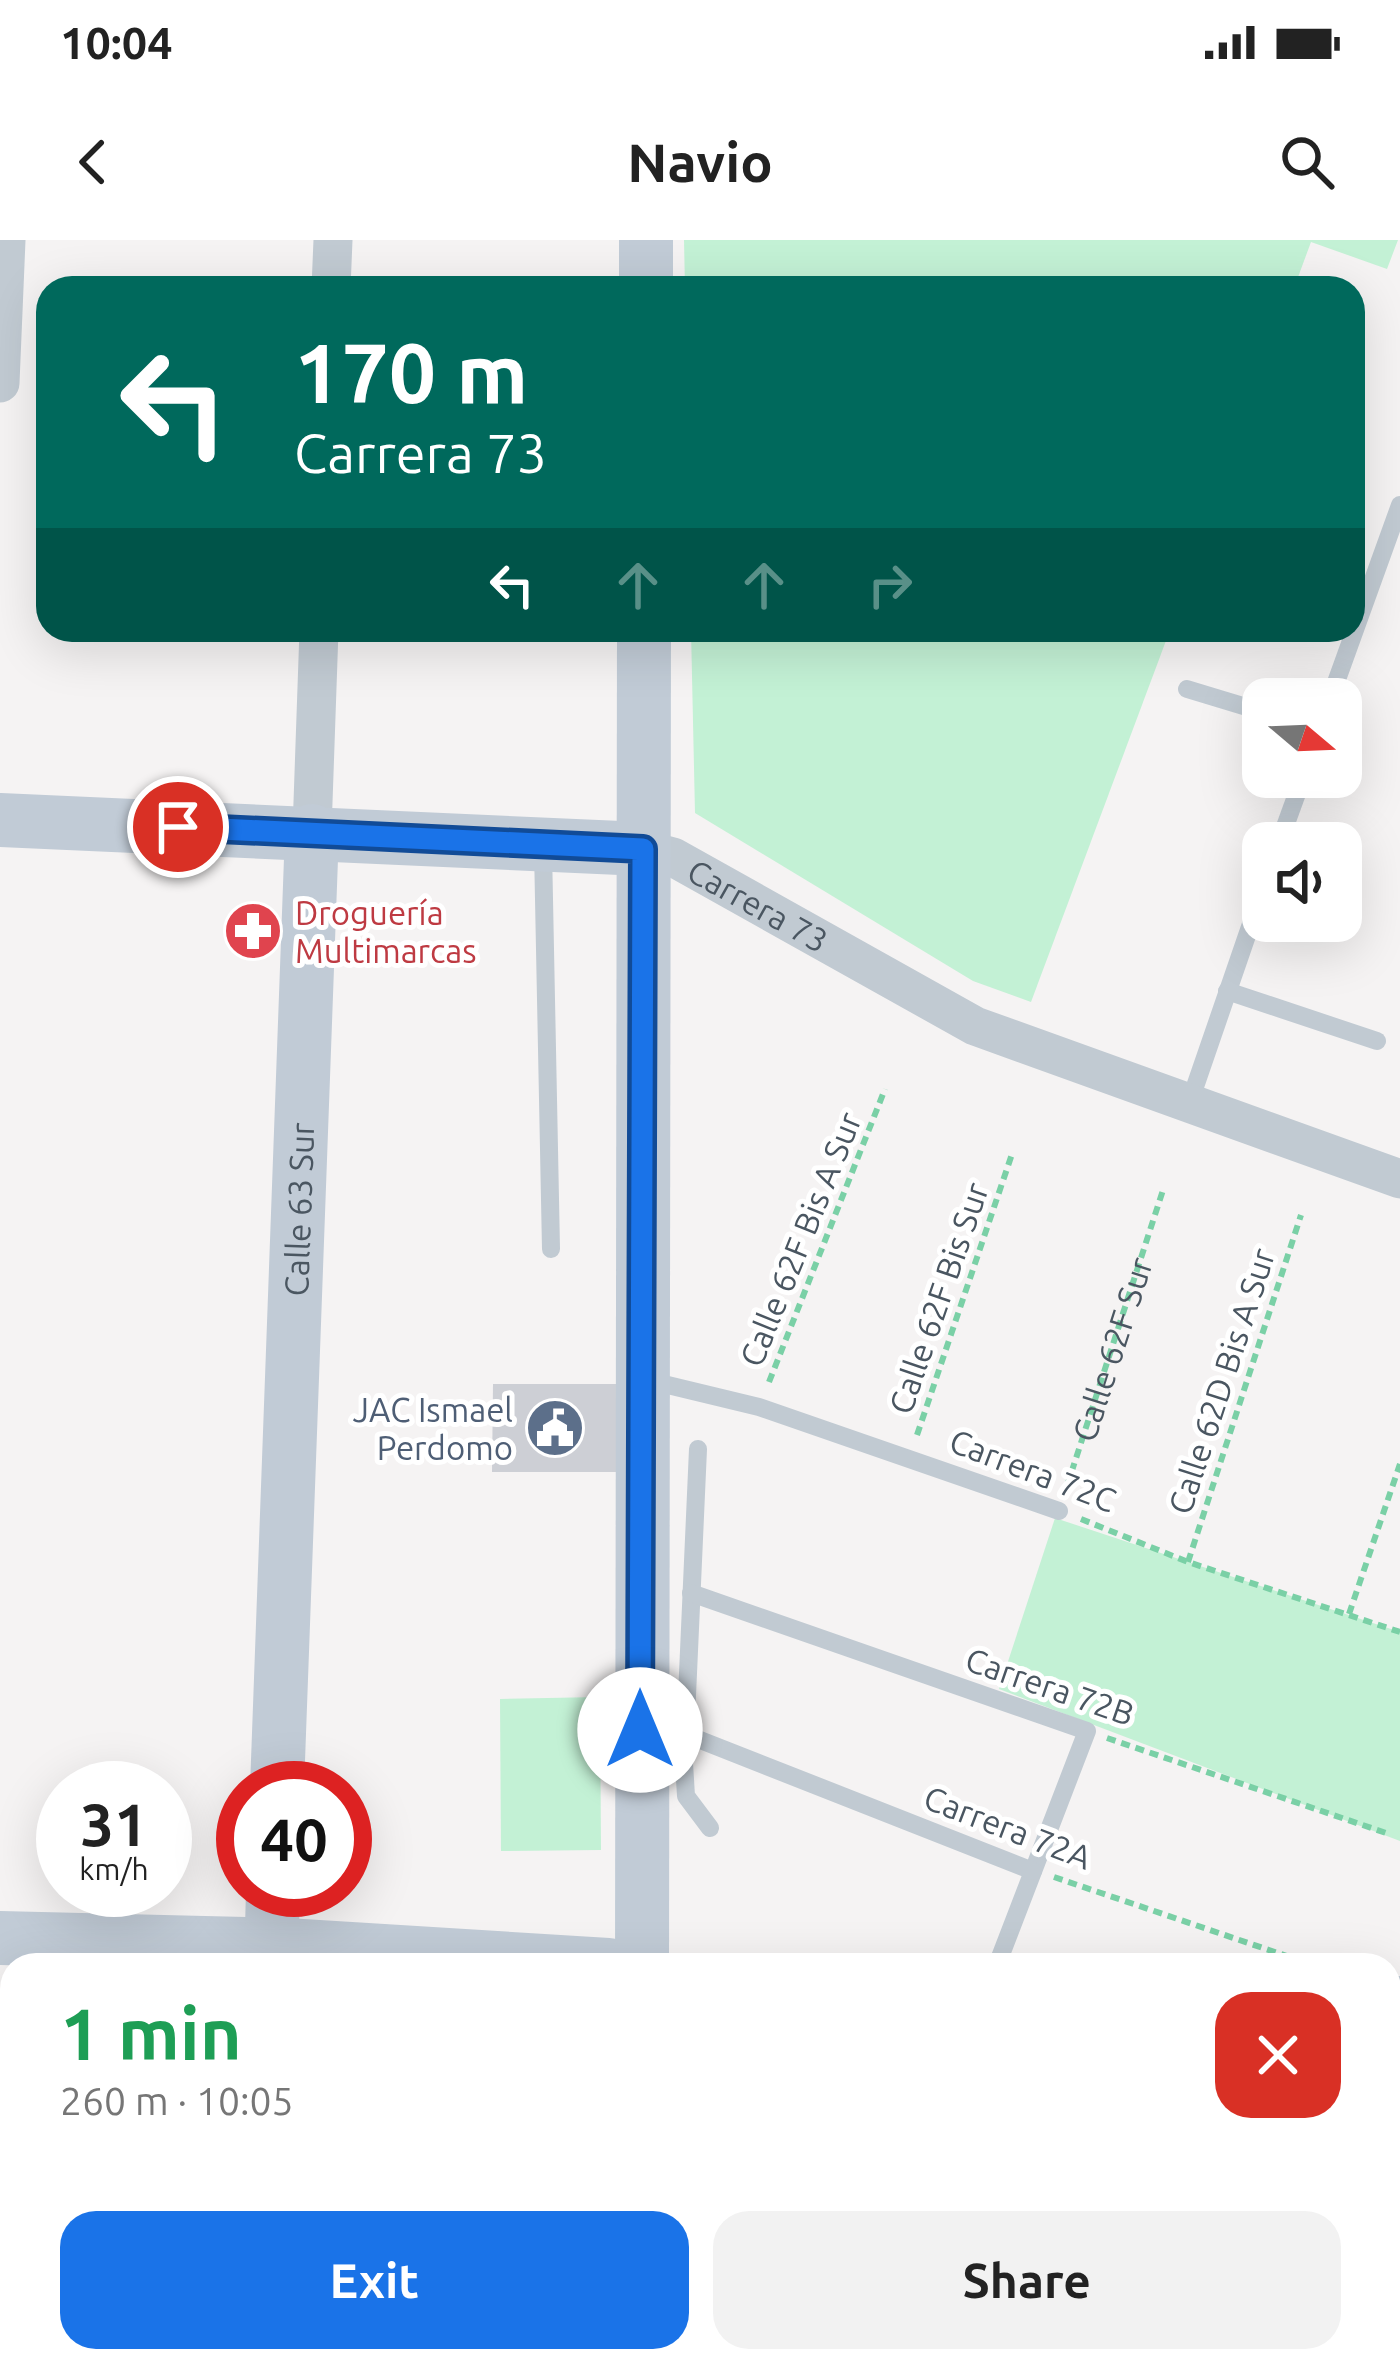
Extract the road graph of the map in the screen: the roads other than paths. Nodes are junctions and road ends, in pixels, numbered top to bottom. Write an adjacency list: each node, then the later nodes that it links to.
1 (6, 240): 6 (street)
2 (332, 240): 4 (street)
3 (646, 240): 5 (street)
4 (331, 276)
5 (646, 276)
6 (0, 383)
7 (1400, 506): 8 (lane)
8 (1365, 594)
9 (319, 642): 16 (street, Calle 63 Sur)
10 (644, 642): 18 (street)
11 (1347, 642): 12 (lane)
12 (1336, 678)
13 (1187, 689): 14 (lane)
14 (1242, 706)
15 (0, 820): 16 (street, Carrera 73)
16 (312, 831): 17 (street, Carrera 73); 30 (street, Calle 63 Sur)
17 (543, 844): 18 (street, Carrera 73); 24 (lane)
18 (643, 849): 22 (street, Carrera 73); 25 (street)
19 (1244, 942): 20 (lane)
20 (1227, 991): 21 (lane); 22 (lane)
21 (1377, 1041)
22 (1188, 1107): 23 (street, Carrera 73)
23 (1400, 1179)
24 (550, 1250)
25 (642, 1378): 27 (lane, Carrera 72C); 37 (street)
26 (698, 1449): 28 (lane)
27 (1059, 1511)
28 (691, 1593): 29 (lane); 32 (lane, Carrera 72B)
29 (685, 1734): 31 (lane); 32 (lane, Carrera 72A)
30 (278, 1761)
31 (710, 1828)
32 (1033, 1870): 38 (lane)
33 (272, 1917): 36 (street)
34 (0, 1938): 35 (street)
35 (254, 1953)
36 (271, 1953)
37 (642, 1953)
38 (1002, 1953)

